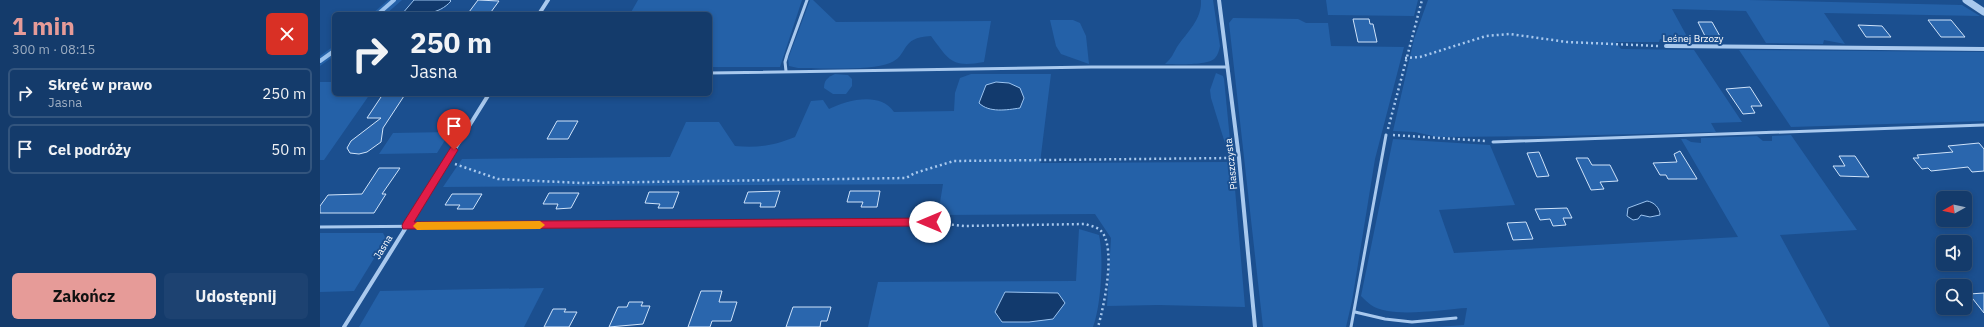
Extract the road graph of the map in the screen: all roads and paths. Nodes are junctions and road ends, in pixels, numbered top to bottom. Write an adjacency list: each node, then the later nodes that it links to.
1 (548, 0): 6 (street)
2 (807, 0): 12 (lane)
3 (1219, 0): 11 (street, Piaszczysta)
4 (1422, 0): 10 (path)
5 (1966, 0): 7 (street)
6 (540, 12)
7 (1984, 12)
8 (1666, 46): 9 (street, Leśnej Brzozy); 10 (path, Leśnej Brzozy)
9 (1984, 49)
10 (1405, 58): 16 (path)
11 (1227, 67): 12 (lane); 18 (street, Piaszczysta)
12 (786, 71): 13 (lane)
13 (712, 73)
14 (488, 96): 19 (street, Jasna)
15 (1984, 126): 17 (lane)
16 (1386, 135): 17 (path); 23 (lane)
17 (1493, 142)
18 (1239, 158): 19 (path); 27 (street, Piaszczysta)
19 (448, 160): 21 (street, Jasna)
20 (930, 222): 21 (lane); 26 (path)
21 (407, 226): 22 (lane); 25 (street, Jasna)
22 (320, 227)
23 (1356, 312): 24 (lane); 28 (lane)
24 (1456, 318)
25 (344, 327)
26 (1098, 327)
27 (1255, 327)
28 (1351, 327)

